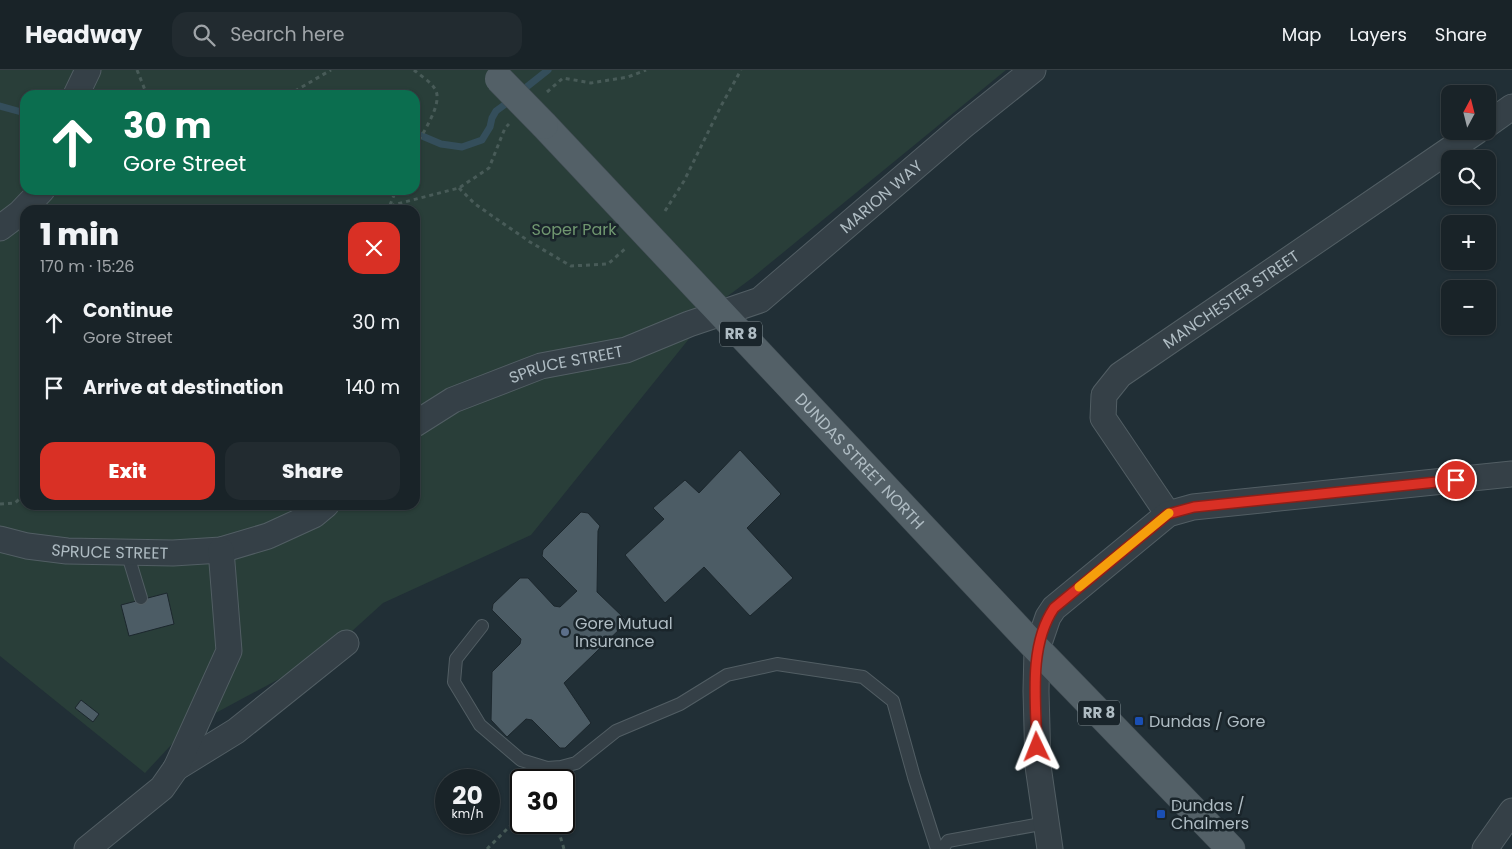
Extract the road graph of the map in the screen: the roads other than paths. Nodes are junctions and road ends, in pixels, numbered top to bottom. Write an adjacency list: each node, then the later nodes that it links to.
1 (88, 70): 4 (street)
2 (1033, 70): 12 (street, MARION WAY)
3 (495, 74): 12 (main road, DUNDAS STREET NORTH / RR 8, bridge)
4 (78, 90)
5 (1512, 107): 6 (street)
6 (1496, 118)
7 (1464, 140): 16 (street, MANCHESTER STREET)
8 (37, 195): 9 (street)
9 (28, 205)
10 (20, 213): 11 (street)
11 (0, 228)
12 (721, 313): 13 (street, SPRUCE STREET); 23 (main road, DUNDAS STREET NORTH / RR 8)
13 (420, 421)
14 (1512, 474): 16 (street)
15 (319, 510): 18 (street, SPRUCE STREET)
16 (1168, 514): 23 (street)
17 (0, 538): 19 (street, SPRUCE STREET)
18 (221, 550): 19 (street, SPRUCE STREET); 24 (street)
19 (127, 552): 20 (lane)
20 (141, 598)
21 (482, 626): 28 (lane)
22 (346, 644): 24 (street)
23 (1037, 649): 26 (street); 31 (main road, DUNDAS STREET NORTH / RR 8)
24 (176, 768): 27 (street)
25 (1512, 811): 32 (street)
26 (1046, 823): 29 (lane); 30 (street)
27 (87, 849)
28 (937, 849)
29 (942, 849)
30 (1050, 849)
31 (1231, 849)
32 (1485, 849)

